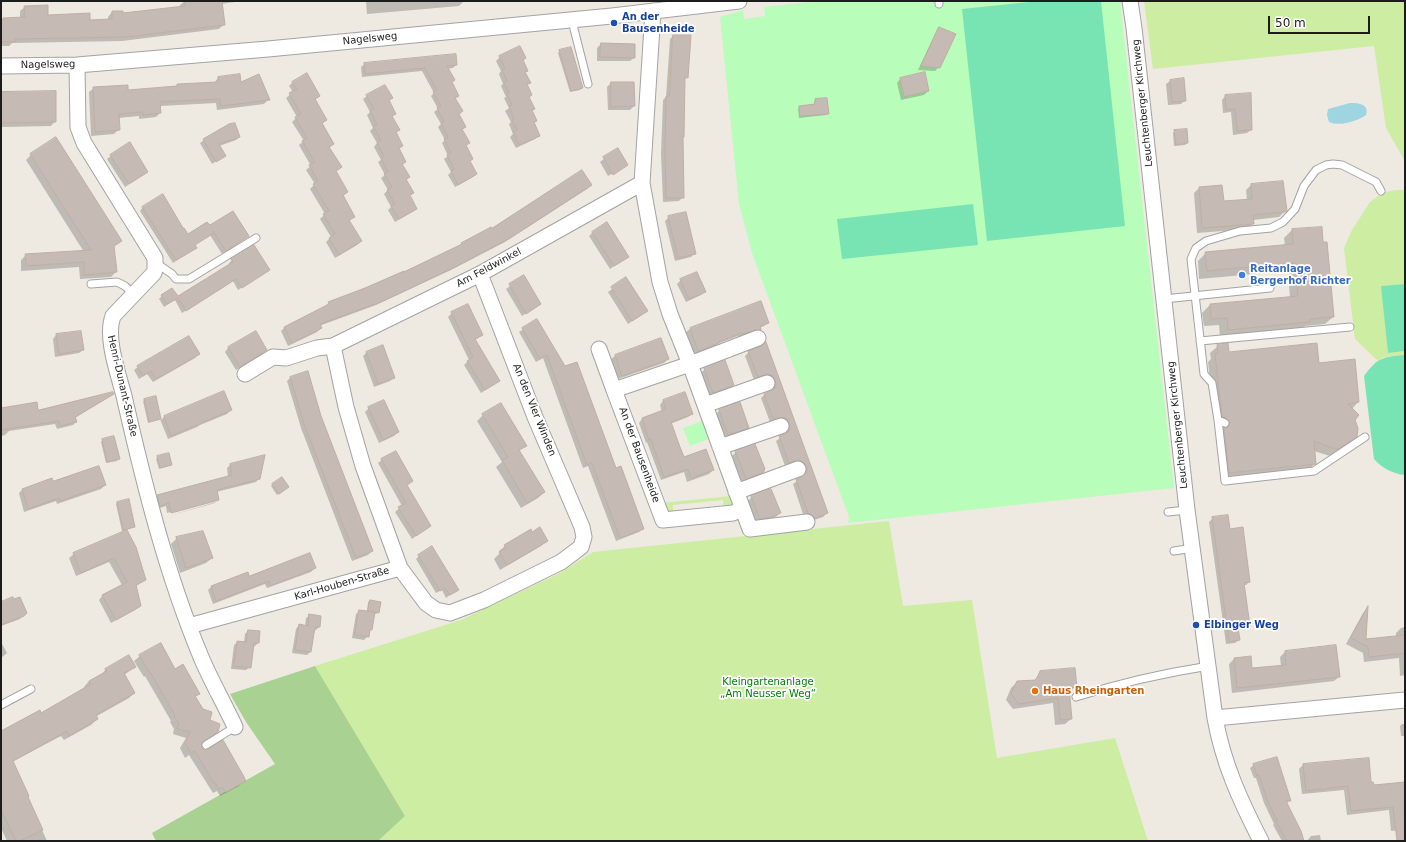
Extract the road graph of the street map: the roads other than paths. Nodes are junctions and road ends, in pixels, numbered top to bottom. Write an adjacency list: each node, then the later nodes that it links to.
1 (739, 1): 3 (street, Nagelsweg)
2 (1130, 1): 17 (street, Leuchtenberger Kirchweg)
3 (653, 11): 4 (street, Nagelsweg); 8 (street)
4 (573, 19): 5 (street, Nagelsweg); 7 (lane)
5 (77, 65): 6 (street, Nagelsweg); 11 (street)
6 (1, 66)
7 (588, 84)
8 (642, 182): 12 (street, Am Feldwinkel); 23 (street)
9 (1381, 191): 16 (lane)
10 (256, 238): 11 (lane)
11 (156, 263): 15 (street, Henri-Dunant-Straße)
12 (480, 274): 21 (street, Am Feldwinkel); 37 (street, An den Vier Winden)
13 (91, 284): 15 (lane)
14 (1270, 288): 16 (lane)
15 (134, 295): 41 (street, Henri-Dunant-Straße)
16 (1195, 296): 17 (lane); 20 (lane)
17 (1164, 299): 34 (street, Leuchtenberger Kirchweg)
18 (1350, 327): 20 (lane)
19 (758, 338): 23 (street)
20 (1200, 341): 29 (lane)
21 (333, 346): 24 (street, Am Feldwinkel); 40 (street)
22 (599, 349): 26 (street)
23 (690, 364): 26 (street); 27 (street)
24 (244, 374)
25 (766, 383): 27 (street)
26 (614, 390): 33 (street, An der Bausenheide)
27 (705, 405): 30 (street)
28 (781, 426): 30 (street)
29 (1365, 437)
30 (720, 448): 32 (street)
31 (798, 469): 32 (street)
32 (736, 492): 33 (street)
33 (742, 510): 36 (street)
34 (1187, 510): 35 (lane); 38 (street, Leuchtenberger Kirchweg)
35 (1168, 512)
36 (807, 522)
37 (581, 547): 40 (street, Karl-Houben-Straße)
38 (1193, 548): 39 (lane); 42 (street, Leuchtenberger Kirchweg)
39 (1174, 551)
40 (400, 568): 41 (street, Karl-Houben-Straße)
41 (189, 626): 48 (street, Henri-Dunant-Straße)
42 (1208, 666): 44 (lane); 47 (street, Leuchtenberger Kirchweg)
43 (31, 689): 46 (lane)
44 (1076, 697)
45 (1405, 700): 47 (street)
46 (1, 705)
47 (1215, 718): 50 (street, Leuchtenberger Kirchweg)
48 (235, 727): 49 (lane)
49 (206, 745)
50 (1261, 841)

